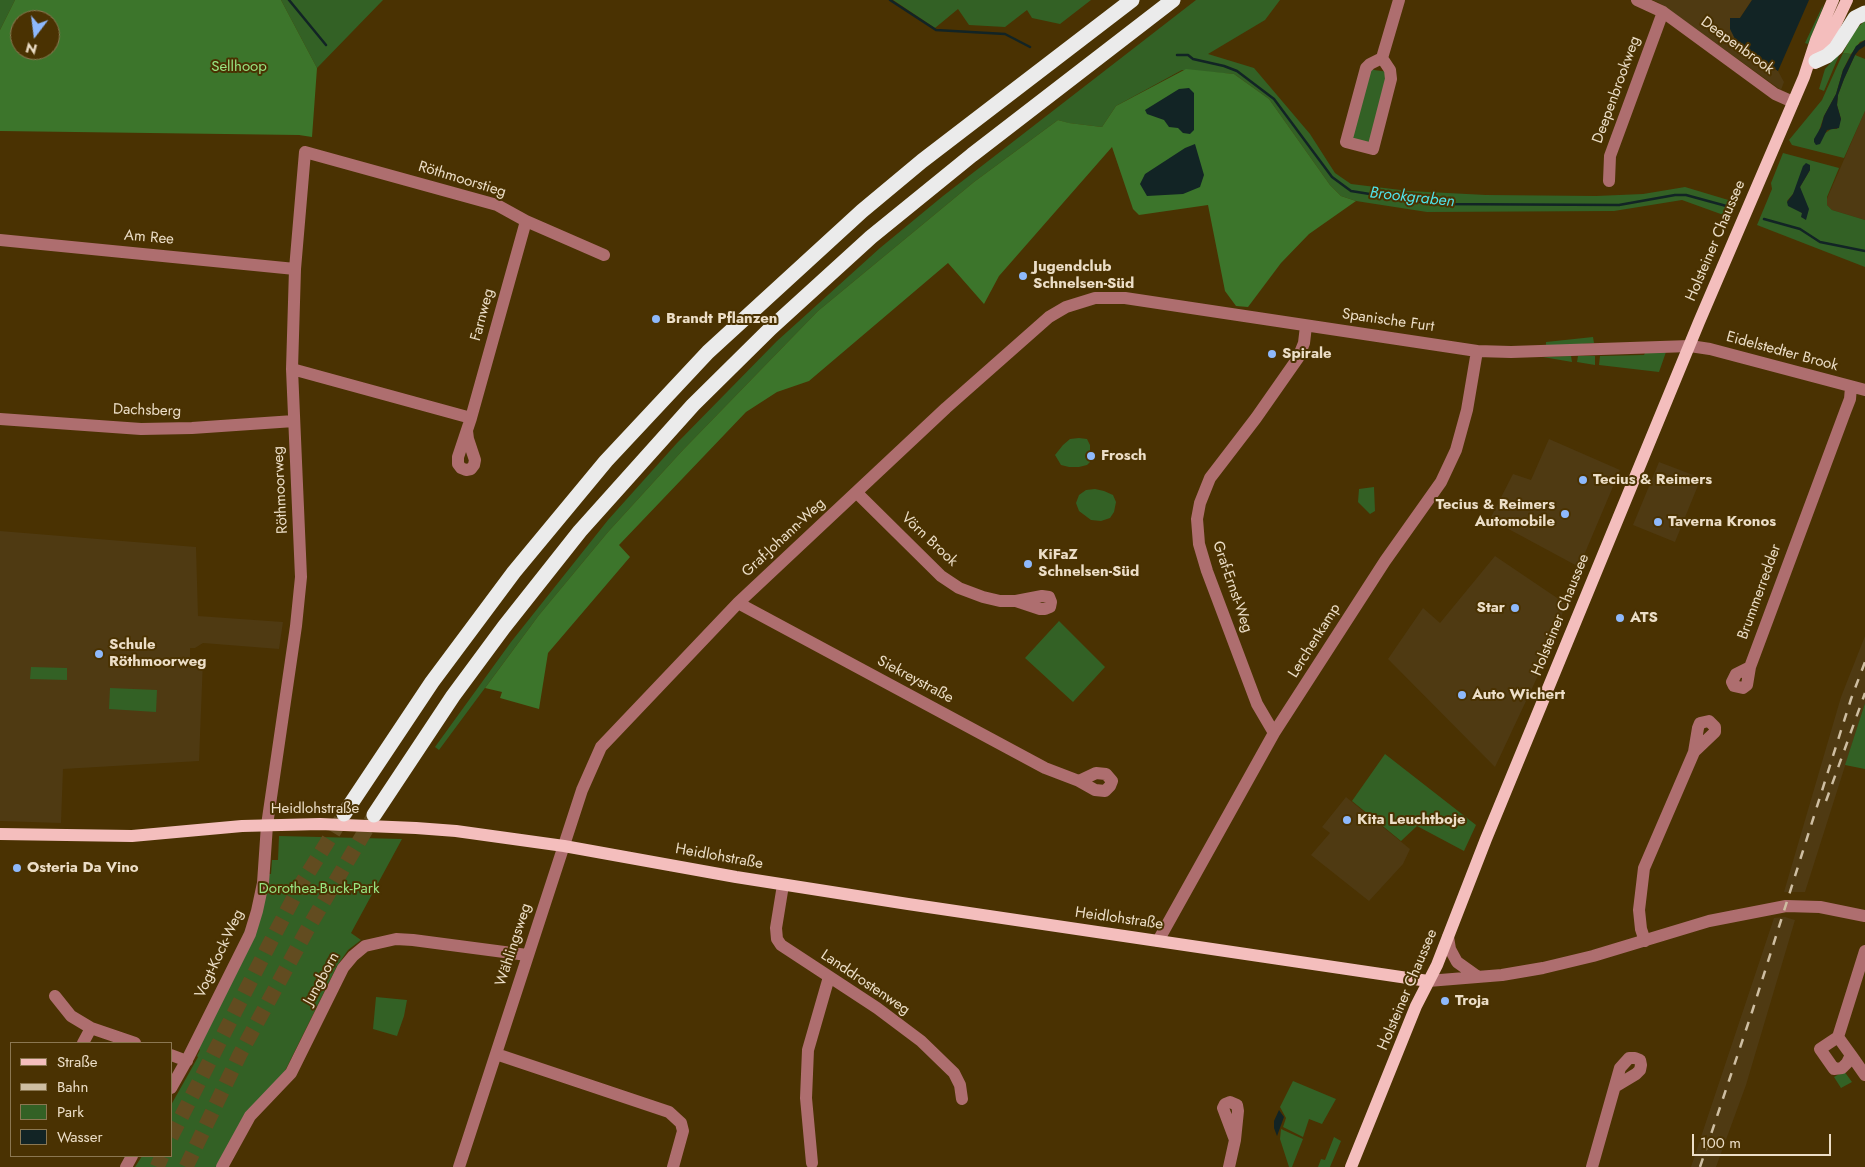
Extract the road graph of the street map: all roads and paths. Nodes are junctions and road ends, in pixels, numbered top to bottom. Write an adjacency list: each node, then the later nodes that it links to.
1 (1132, 0): 37 (highway)
2 (1173, 0): 38 (highway)
3 (1399, 0): 9 (street)
4 (1637, 0): 7 (street, Deepenbrook)
5 (1832, 0): 11 (main road, Holsteiner Chaussee)
6 (1847, 0): 10 (main road, Holsteiner Chaussee)
7 (1663, 12): 12 (street, Deepenbrook); 14 (street, Deepenbrookweg)
8 (1865, 13): 10 (highway)
9 (1382, 58): 9 (street)
10 (1816, 62): 11 (main road, Holsteiner Chaussee)
11 (1804, 77): 12 (main road, Holsteiner Chaussee)
12 (1793, 102): 21 (main road, Holsteiner Chaussee)
13 (305, 152): 15 (street, Röthmoorstieg); 18 (street, Röthmoorweg)
14 (1609, 182)
15 (526, 221): 17 (street, Röthmoorstieg); 26 (street, Farnweg)
16 (0, 240): 18 (street, Am Ree)
17 (604, 255)
18 (295, 269): 23 (street, Röthmoorweg)
19 (1084, 302): 20 (street, Spanische Furt); 30 (street, Graf-Johann-Weg)
20 (1306, 326): 22 (street, Spanische Furt); 34 (street, Graf-Ernst-Weg)
21 (1690, 346): 22 (street, Spanische Furt); 24 (street, Eidelstedter Brook); 44 (main road, Holsteiner Chaussee)
22 (1476, 352): 34 (street, Lerchenkamp)
23 (292, 369): 26 (street); 28 (street, Röthmoorweg)
24 (1851, 387): 25 (street, Eidelstedter Brook); 33 (street, Brummerredder)
25 (1865, 390)
26 (471, 418): 29 (street, Farnweg)
27 (0, 419): 28 (street, Dachsberg)
28 (294, 421): 39 (street, Röthmoorweg)
29 (467, 431)
30 (857, 493): 31 (street, Vörn Brook); 32 (street, Graf-Johann-Weg)
31 (1016, 601)
32 (738, 603): 36 (street, Siekreystraße); 41 (street, Graf-Johann-Weg)
33 (1750, 667)
34 (1274, 733): 45 (street, Lerchenkamp)
35 (1694, 752): 46 (street)
36 (1079, 781)
37 (344, 814)
38 (374, 815)
39 (267, 825): 40 (main road, Heidlohstraße); 41 (main road, Heidlohstraße); 60 (street, Vogt-Kock-Weg)
40 (0, 834)
41 (564, 846): 42 (main road, Heidlohstraße); 48 (street, Wählingsweg)
42 (783, 885): 45 (main road, Heidlohstraße); 49 (street, Landdrostenweg)
43 (1865, 916): 46 (street)
44 (1448, 937): 50 (street); 51 (main road, Holsteiner Chaussee)
45 (1158, 941): 51 (main road, Heidlohstraße)
46 (1645, 941): 50 (street)
47 (1865, 951): 54 (street)
48 (527, 955): 57 (street, Wählingsweg); 67 (street, Jungborn)
49 (829, 977): 64 (street, Landdrostenweg); 66 (street)
50 (1478, 977): 51 (street)
51 (1428, 981): 71 (main road, Holsteiner Chaussee)
52 (55, 996): 53 (street)
53 (91, 1028): 55 (street); 56 (street)
54 (1838, 1037): 59 (street); 59 (street)
55 (84, 1042)
56 (132, 1042)
57 (496, 1054): 68 (street, Wählingsweg); 69 (street)
58 (172, 1055): 60 (street)
59 (1851, 1056): 61 (street)
60 (187, 1061): 62 (street, Vogt-Kock-Weg)
61 (1865, 1075)
62 (172, 1086)
63 (1616, 1086): 72 (street)
64 (962, 1099)
65 (1235, 1140): 70 (street)
66 (812, 1163)
67 (222, 1167)
68 (459, 1167)
69 (674, 1167)
70 (1229, 1167)
71 (1351, 1167)
72 (1592, 1167)

